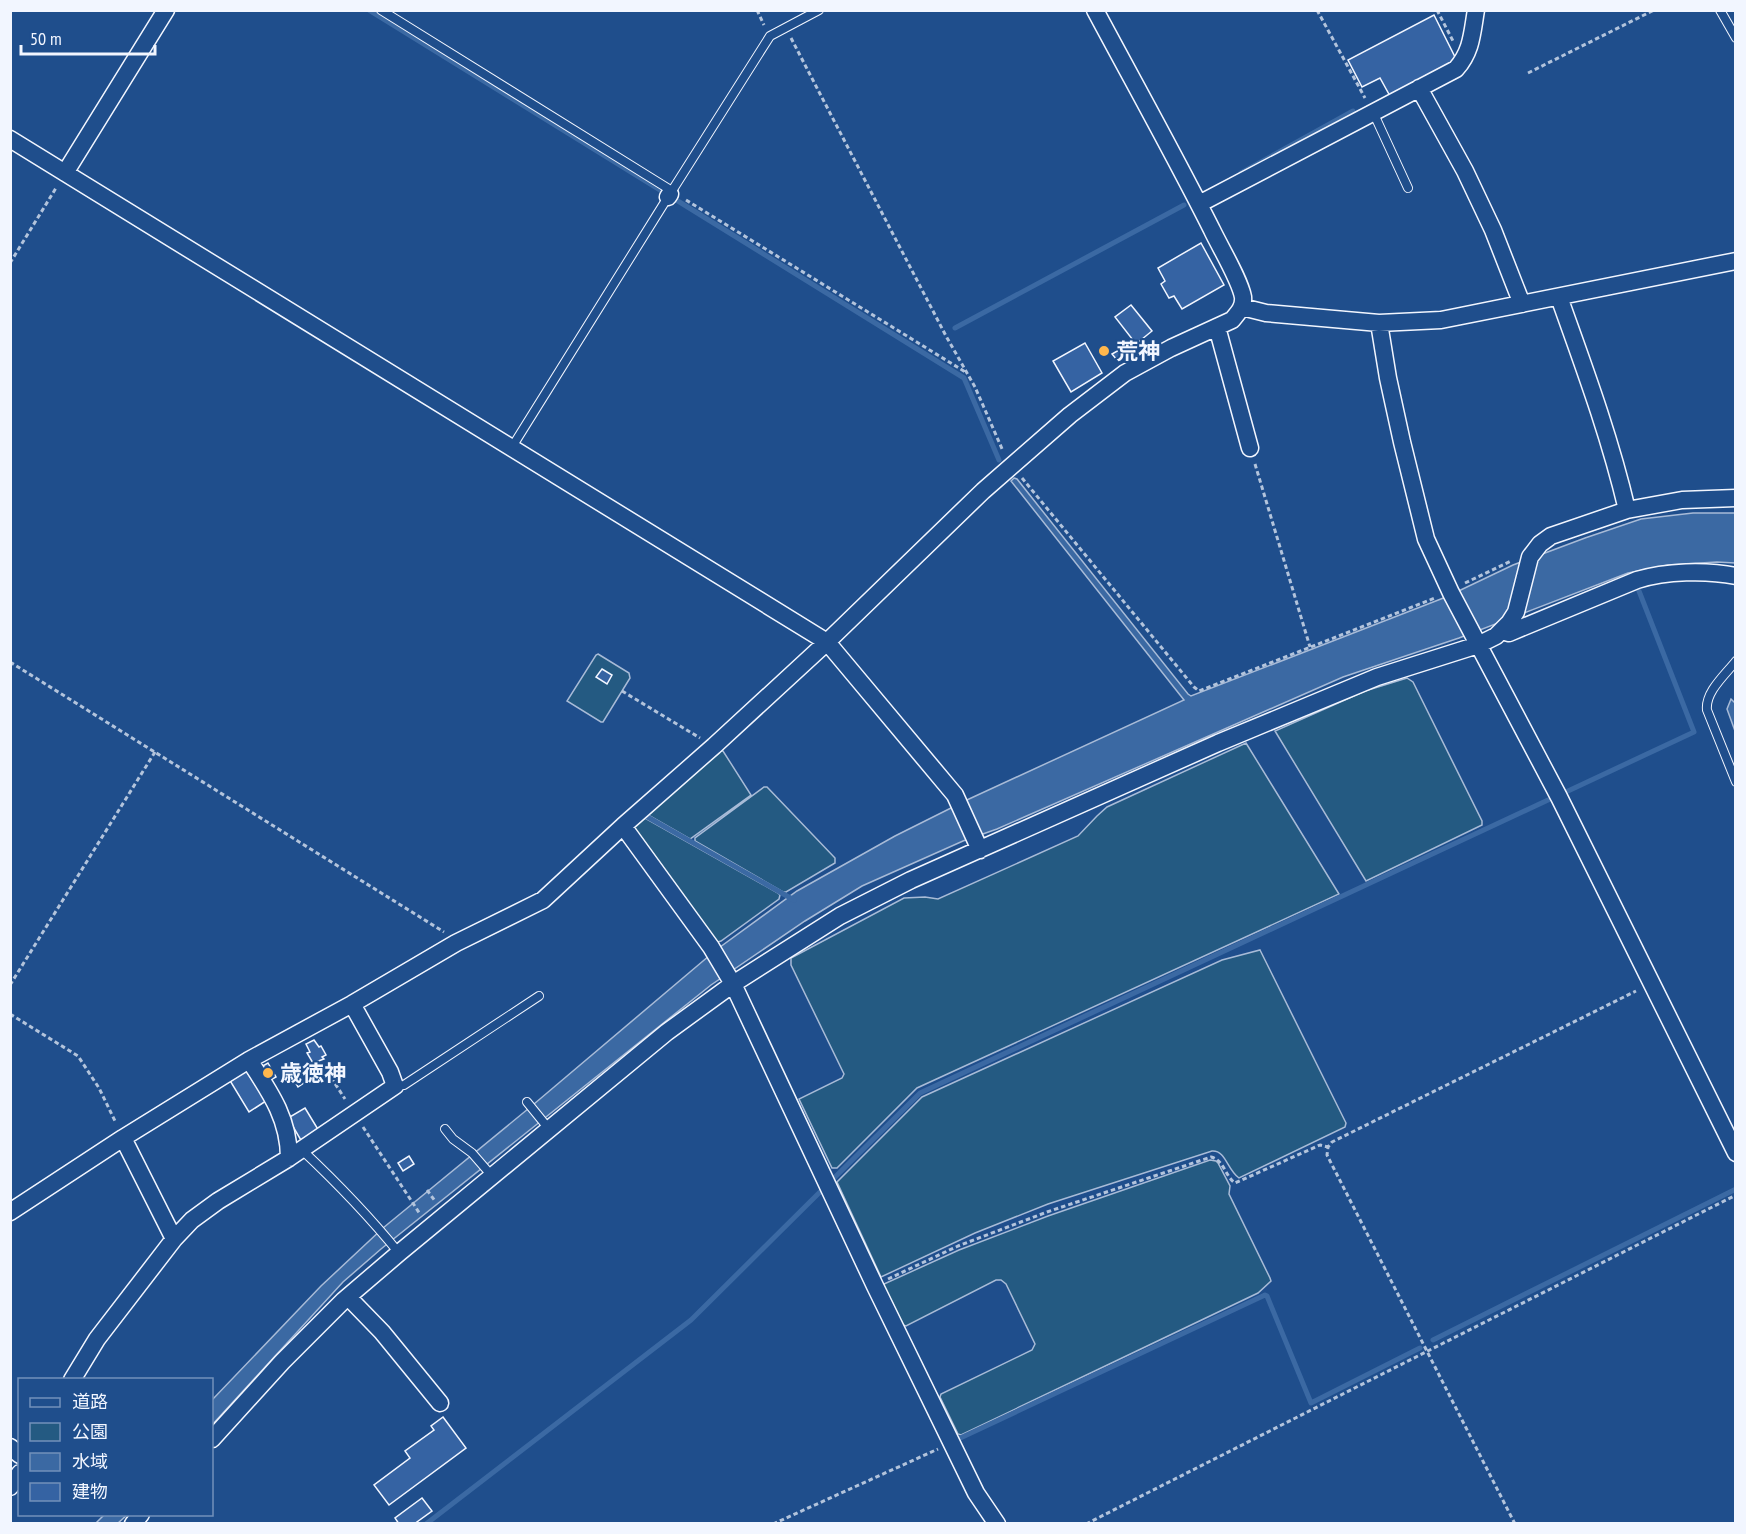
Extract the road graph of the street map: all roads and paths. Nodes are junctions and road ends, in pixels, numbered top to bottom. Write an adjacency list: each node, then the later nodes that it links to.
1 (166, 10): 17 (street)
2 (381, 10): 19 (lane)
3 (819, 10): 10 (lane)
4 (1095, 10): 20 (street)
5 (1317, 10): 15 (path)
6 (1437, 10): 12 (path)
7 (1476, 10): 12 (street)
8 (1654, 10): 13 (path)
9 (1720, 10): 11 (lane)
10 (786, 28): 19 (lane); 28 (path)
11 (1736, 39)
12 (1464, 60): 14 (street)
13 (1528, 73)
14 (1419, 88): 15 (street); 24 (street)
15 (1373, 112): 18 (lane); 20 (street)
16 (10, 139): 17 (street)
17 (65, 173): 22 (path); 29 (street)
18 (1408, 188)
19 (670, 194): 28 (path); 29 (lane)
20 (1198, 204): 25 (street)
21 (1736, 261): 23 (street)
22 (10, 263)
23 (1558, 297): 24 (street); 33 (street)
24 (1522, 304): 26 (street)
25 (1242, 307): 26 (street); 27 (street)
26 (1379, 323): 36 (street)
27 (1217, 327): 30 (street); 31 (street)
28 (968, 373): 31 (path)
29 (512, 447): 39 (street)
30 (1250, 448): 40 (path)
31 (1015, 471): 39 (street); 40 (path)
32 (1736, 498): 33 (street)
33 (1627, 510): 34 (street)
34 (1531, 555): 36 (path); 37 (street)
35 (1736, 576): 37 (street)
36 (1450, 592): 38 (street); 40 (path)
37 (1506, 627): 38 (street)
38 (1476, 640): 48 (street); 51 (street)
39 (827, 642): 44 (street); 48 (street)
40 (1310, 647)
41 (1736, 661): 46 (lane)
42 (10, 662): 45 (path)
43 (622, 691): 44 (path)
44 (714, 746): 47 (street)
45 (154, 752): 49 (path); 52 (path)
46 (1736, 782)
47 (623, 826): 49 (street); 50 (street)
48 (978, 846): 50 (street)
49 (456, 943): 54 (street)
50 (731, 980): 61 (street); 75 (street)
51 (1651, 983): 64 (path); 65 (street)
52 (10, 985)
53 (539, 996): 58 (lane)
54 (352, 1004): 56 (street); 58 (street)
55 (10, 1014): 63 (path)
56 (249, 1060): 63 (street); 66 (street)
57 (323, 1065): 60 (path)
58 (395, 1086): 60 (street)
59 (529, 1104): 61 (lane)
60 (354, 1113): 66 (street); 72 (path)
61 (546, 1126): 67 (street)
62 (445, 1129): 67 (lane)
63 (123, 1138): 71 (street); 73 (street)
64 (1328, 1147): 75 (path); 77 (path)
65 (1736, 1153)
66 (296, 1154): 73 (street); 74 (lane)
67 (489, 1173): 74 (street)
68 (427, 1190): 70 (path)
69 (1736, 1195): 77 (path)
70 (440, 1207)
71 (10, 1212)
72 (424, 1220)
73 (174, 1239): 78 (street)
74 (397, 1250): 76 (street)
75 (875, 1286): 81 (street)
76 (348, 1297): 79 (street); 80 (street)
77 (1428, 1351): 84 (path); 85 (path)
78 (73, 1378)
79 (440, 1403)
80 (213, 1438)
81 (952, 1443): 82 (path); 83 (street)
82 (773, 1524)
83 (997, 1524)
84 (1086, 1524)
85 (1515, 1524)

